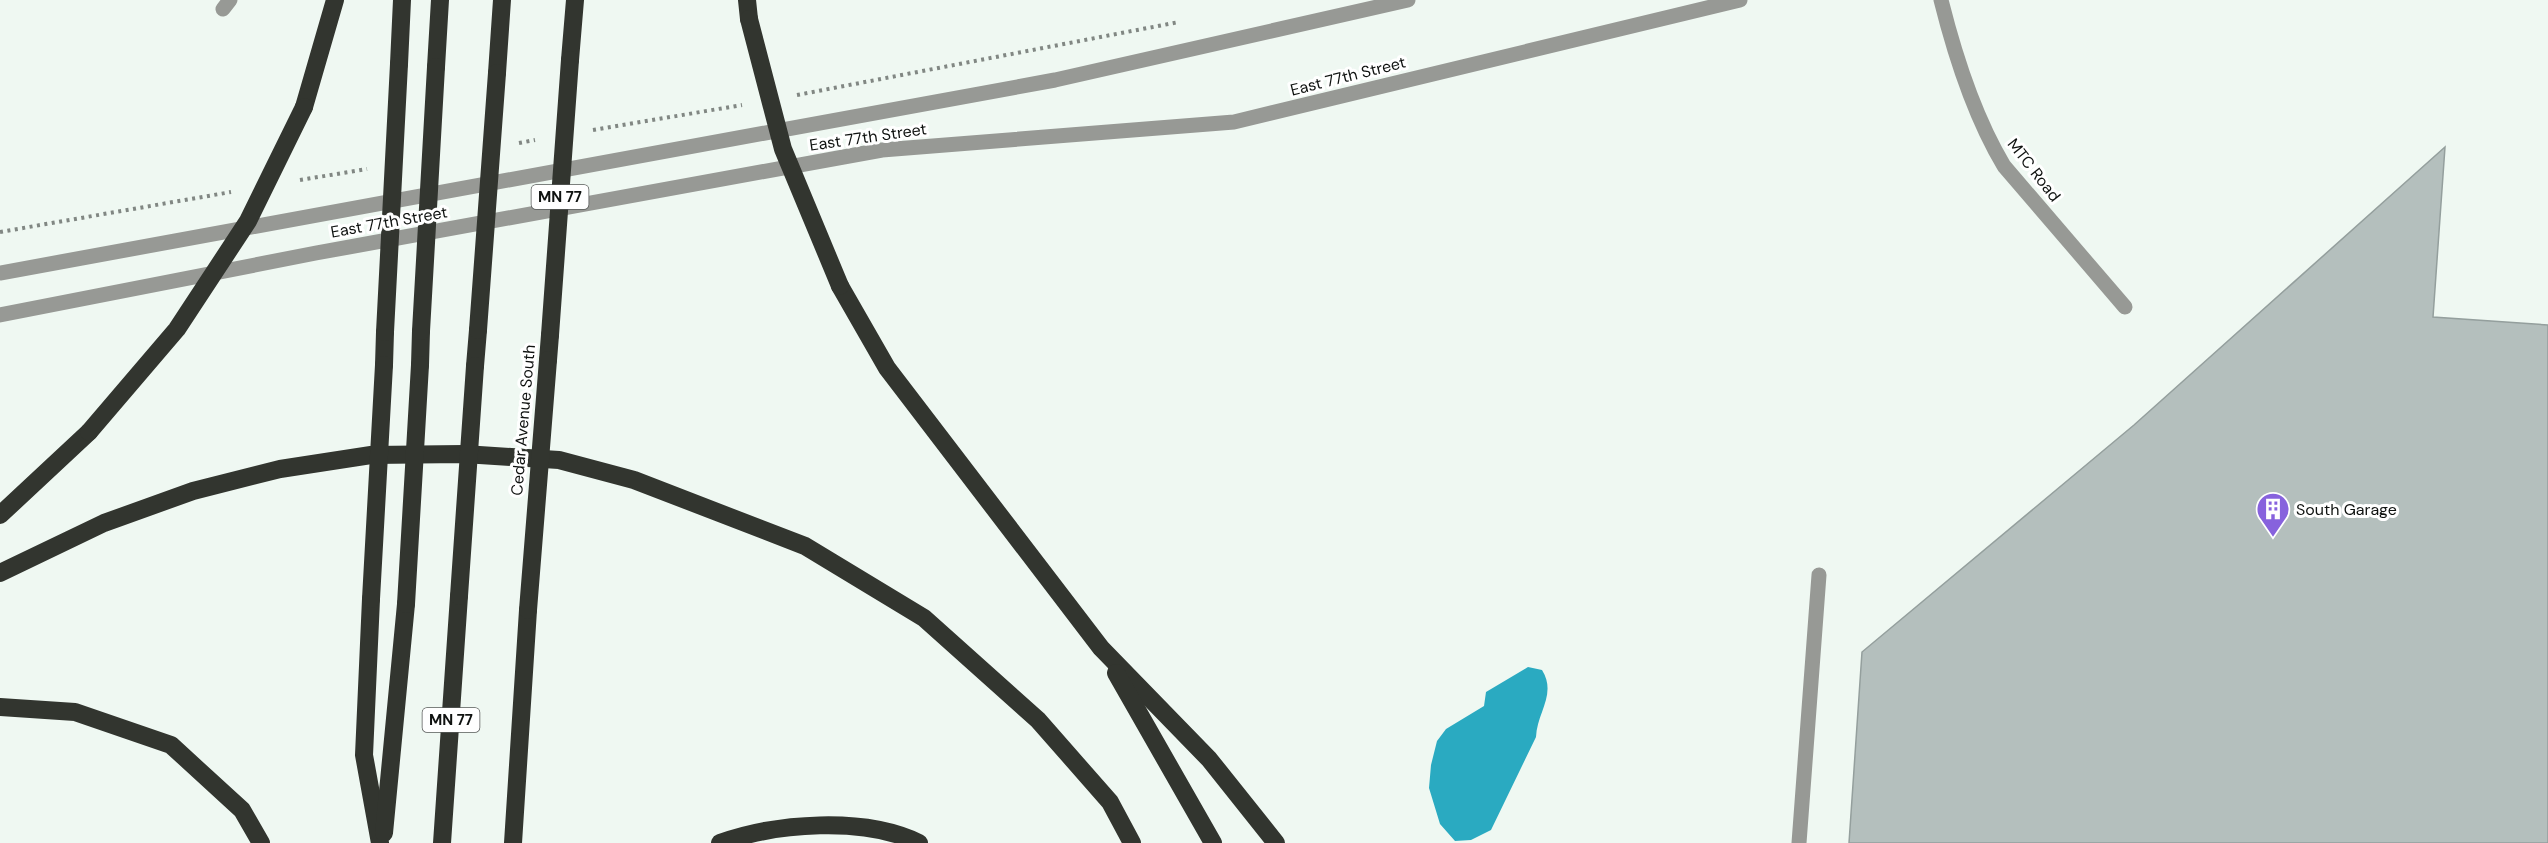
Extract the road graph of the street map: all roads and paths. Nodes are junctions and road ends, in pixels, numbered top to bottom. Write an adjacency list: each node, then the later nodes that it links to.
1 (334, 0): 17 (highway, bridge)
2 (402, 0): 23 (highway, bridge)
3 (440, 0): 23 (highway, bridge)
4 (502, 0): 24 (highway, MN 77, bridge)
5 (575, 0): 25 (highway, Cedar Avenue South / MN 77, bridge)
6 (747, 0): 20 (highway, bridge)
7 (1408, 0): 14 (street, East 77th Street)
8 (1740, 0): 16 (street, East 77th Street)
9 (1941, 0): 15 (street, MTC Road)
10 (1185, 20): 11 (path)
11 (825, 91)
12 (151, 205): 13 (path)
13 (0, 232)
14 (0, 273)
15 (2125, 307)
16 (0, 315)
17 (0, 515)
18 (0, 573): 28 (highway)
19 (1819, 575): 31 (street)
20 (1101, 648): 29 (highway); 30 (highway)
21 (0, 707): 22 (highway)
22 (261, 843)
23 (381, 843)
24 (442, 843)
25 (513, 843)
26 (720, 843): 27 (highway)
27 (919, 843)
28 (1132, 843)
29 (1213, 843)
30 (1276, 843)
31 (1799, 843)

